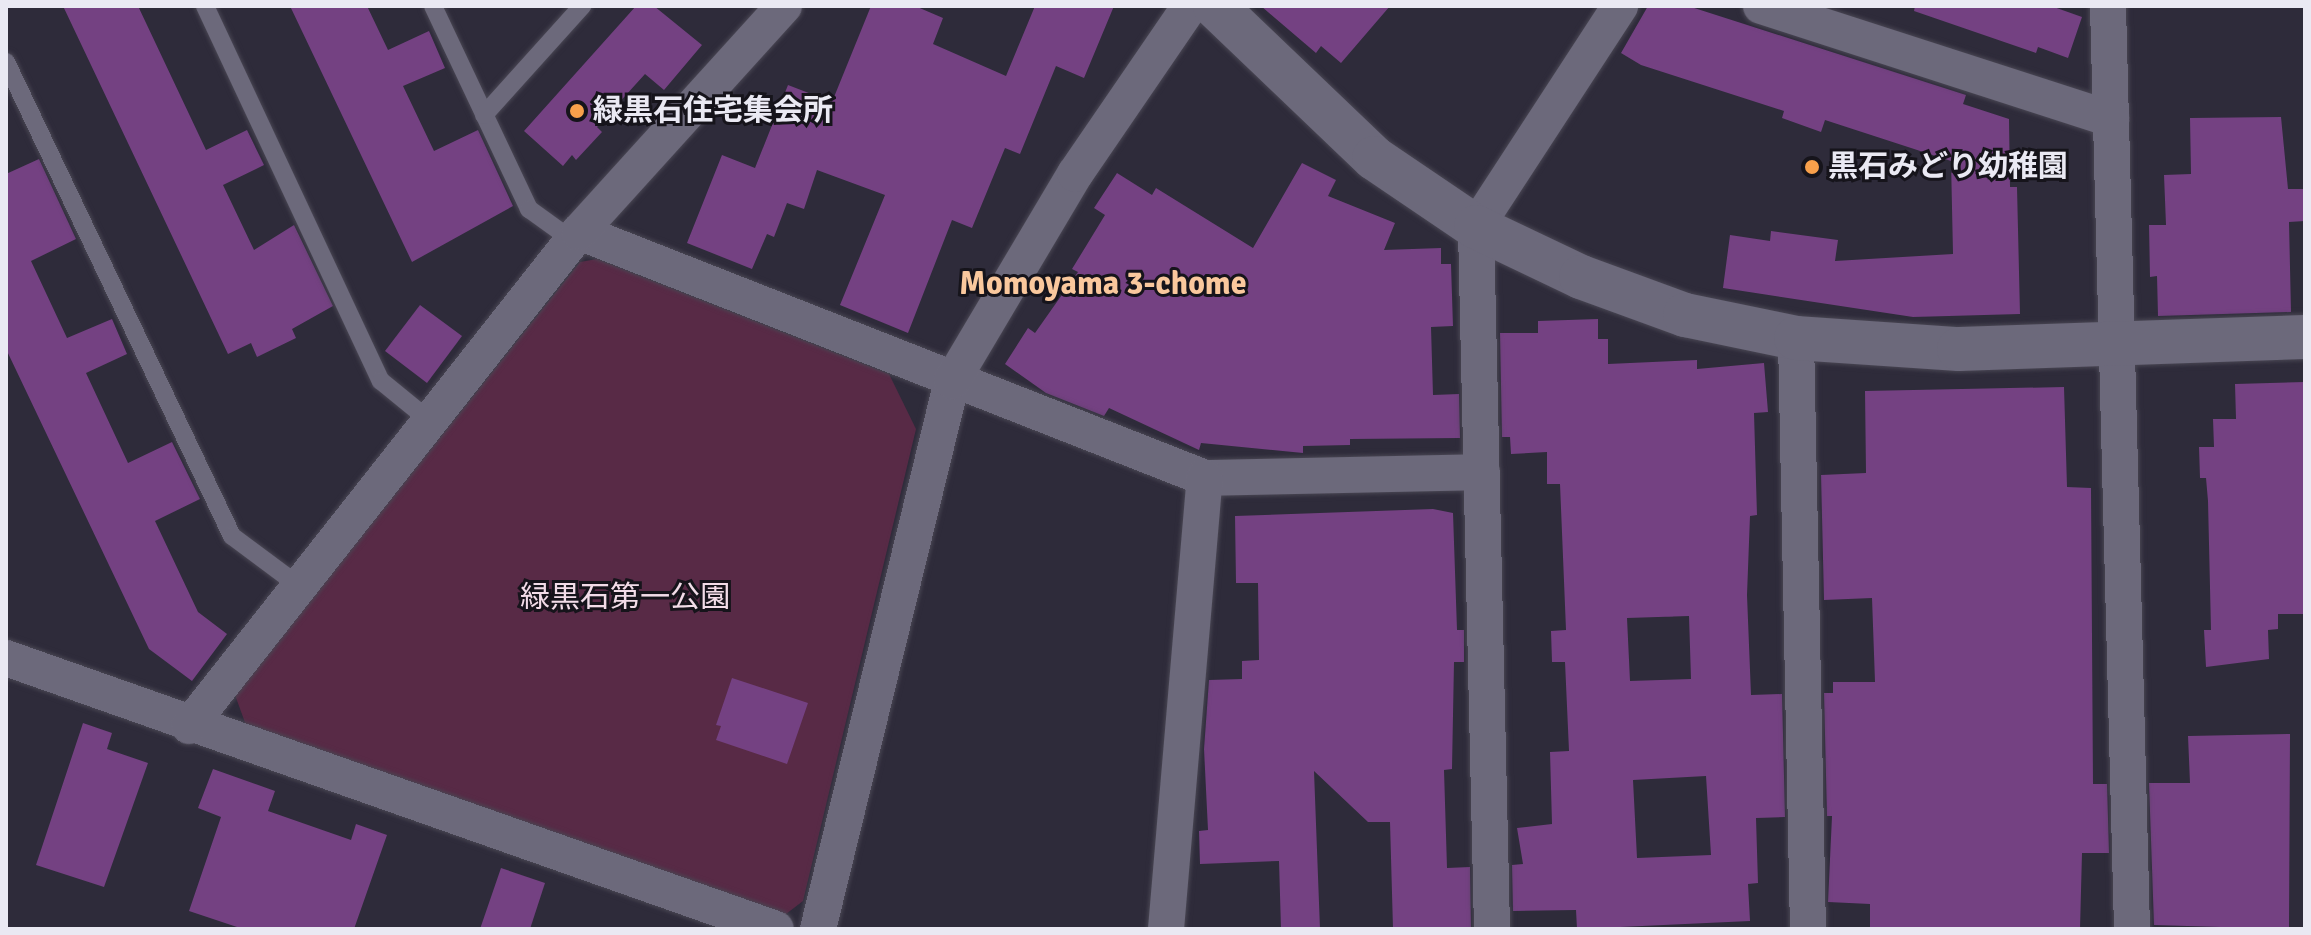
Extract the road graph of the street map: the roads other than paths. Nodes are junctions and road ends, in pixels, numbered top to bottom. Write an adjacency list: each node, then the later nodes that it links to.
1 (205, 6): 19 (lane)
2 (433, 6): 11 (lane)
3 (582, 6): 11 (lane)
4 (784, 6): 14 (street)
5 (1190, 6): 18 (street)
6 (1215, 6): 13 (street)
7 (1620, 6): 13 (street)
8 (1761, 6): 12 (street)
9 (2108, 6): 12 (street)
10 (6, 62): 22 (lane)
11 (484, 115): 14 (lane)
12 (2111, 119): 17 (street)
13 (1476, 227): 16 (street); 20 (street)
14 (576, 236): 18 (street); 19 (street)
15 (2305, 337): 17 (street)
16 (1796, 338): 17 (street); 29 (street)
17 (2119, 342): 30 (street)
18 (952, 381): 21 (street); 26 (street)
19 (430, 421): 22 (street)
20 (1482, 472): 21 (street); 28 (street)
21 (1205, 478): 27 (street)
22 (299, 586): 24 (street)
23 (6, 658): 24 (street)
24 (189, 726): 25 (street)
25 (776, 929)
26 (818, 929)
27 (1166, 929)
28 (1492, 929)
29 (1808, 929)
30 (2132, 929)

